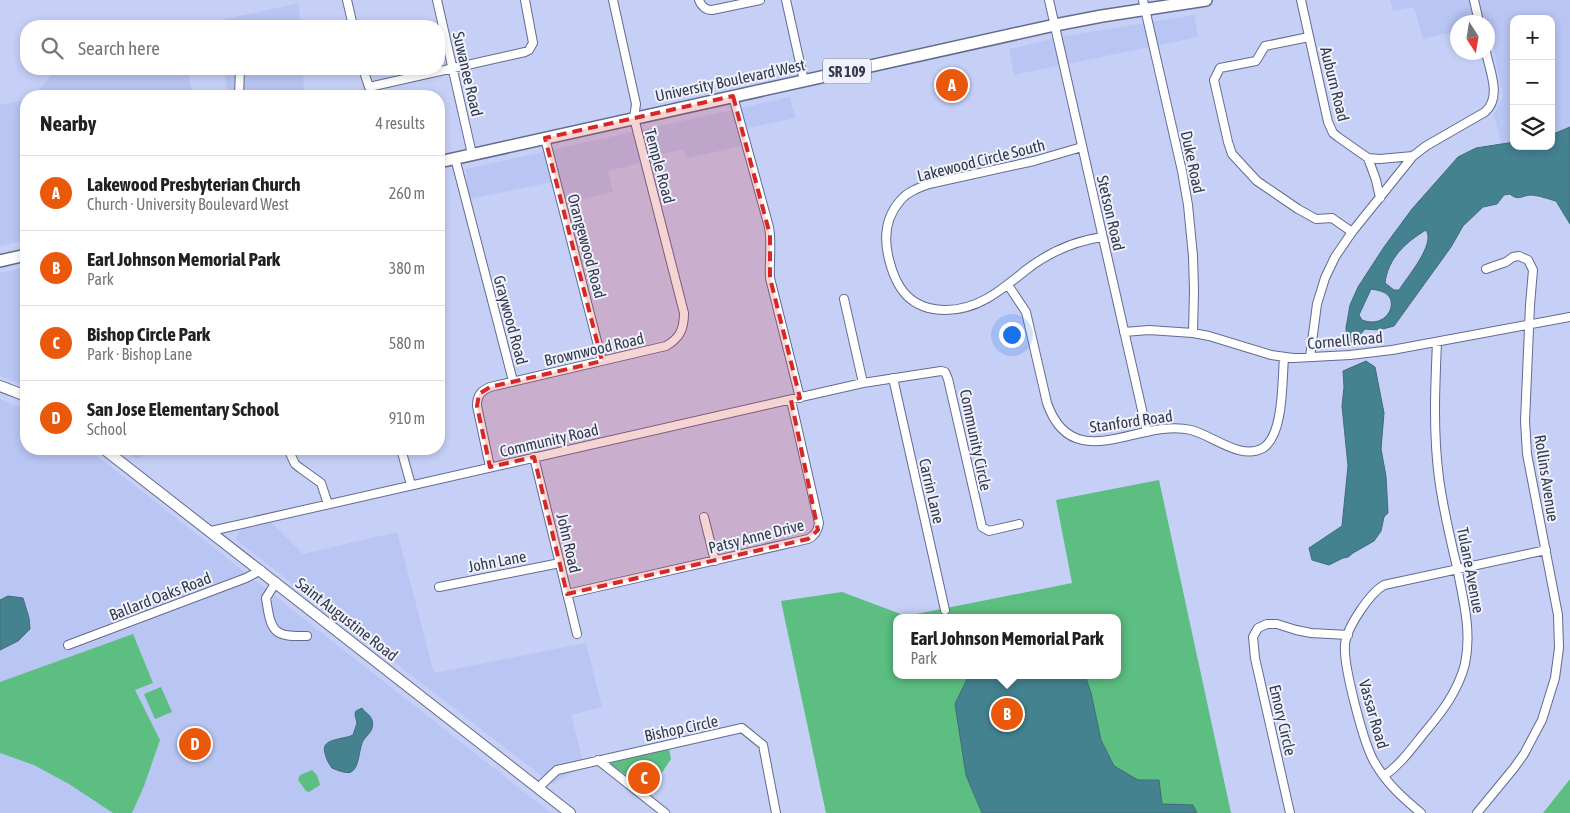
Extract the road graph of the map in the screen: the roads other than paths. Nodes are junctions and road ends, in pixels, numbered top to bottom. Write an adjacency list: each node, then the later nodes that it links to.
1 (347, 0): 14 (street)
2 (437, 0): 15 (street, Suwanee Road)
3 (525, 0): 20 (street)
4 (613, 0): 28 (street, Temple Road)
5 (760, 0): 11 (street)
6 (786, 0): 25 (street)
7 (1049, 0): 16 (street, Stetson Road)
8 (1206, 0): 12 (main road, University Boulevard West / SR 109)
9 (1301, 0): 18 (street, Auburn Road)
10 (1474, 0): 13 (street)
11 (701, 3)
12 (1144, 5): 16 (main road, University Boulevard West / SR 109); 47 (street, Duke Road)
13 (1478, 15)
14 (352, 20)
15 (441, 20)
16 (1055, 25): 25 (main road, University Boulevard West / SR 109); 30 (street, Stetson Road)
17 (445, 36): 20 (street, Suwanee Road)
18 (1309, 37): 34 (street, Auburn Road); 37 (street)
19 (1488, 60): 32 (street)
20 (452, 68): 21 (street); 31 (street, Suwanee Road)
21 (445, 70)
22 (240, 75): 26 (street)
23 (365, 75): 24 (street)
24 (421, 75)
25 (804, 81): 27 (main road, University Boulevard West / SR 109)
26 (239, 90)
27 (733, 96): 28 (main road, University Boulevard West / SR 109); 58 (street)
28 (634, 118): 29 (main road, University Boulevard West / SR 109); 48 (street, Temple Road)
29 (545, 138): 31 (main road, University Boulevard West / SR 109); 52 (street, Orangewood Road)
30 (1082, 147): 38 (street, Stetson Road); 42 (street, Lakewood Circle South)
31 (472, 154): 33 (main road, University Boulevard West / SR 109)
32 (1413, 156): 34 (street); 36 (street)
33 (455, 158): 35 (main road, University Boulevard West / SR 109); 54 (street, Graywood Road)
34 (1368, 158): 36 (street)
35 (445, 160)
36 (1380, 198): 37 (street)
37 (1352, 232): 50 (street)
38 (1102, 237): 42 (street); 46 (street, Stetson Road)
39 (20, 256): 40 (main road)
40 (0, 261)
41 (1486, 269): 45 (street, Rollins Avenue)
42 (1008, 285): 60 (street, Stanford Road)
43 (844, 299): 55 (street)
44 (1570, 318): 45 (street, Cornell Road)
45 (1529, 325): 49 (street, Cornell Road); 71 (street, Rollins Avenue)
46 (1124, 332): 47 (street, Cornell Road); 60 (street, Stetson Road)
47 (1194, 333): 51 (street, Cornell Road)
48 (678, 337): 52 (street, Brownwood Road)
49 (1437, 342): 50 (street, Cornell Road); 74 (street, Tulane Avenue)
50 (1310, 357): 51 (street, Cornell Road)
51 (1284, 358): 60 (street, Stanford Road)
52 (602, 361): 54 (street, Brownwood Road)
53 (893, 378): 55 (street, Community Road); 69 (street, Community Circle); 79 (street, Carrin Lane)
54 (513, 381): 65 (street, Graywood Road)
55 (864, 383): 58 (street, Community Road)
56 (0, 386): 57 (main road)
57 (20, 394)
58 (800, 398): 59 (street, Community Road)
59 (791, 400): 64 (street, Community Road); 72 (street, Patsy Anne Drive)
60 (1147, 432)
61 (112, 455): 70 (main road, Saint Augustine Road)
62 (291, 455): 67 (street)
63 (403, 455): 66 (street)
64 (534, 457): 65 (street, Community Road); 73 (street, John Road)
65 (490, 467): 66 (street, Community Road)
66 (411, 485): 67 (street, Community Road)
67 (328, 504): 70 (street, Community Road)
68 (704, 517): 72 (street)
69 (1019, 524)
70 (211, 531): 75 (main road, Saint Augustine Road)
71 (1546, 550): 74 (street); 92 (street, Rollins Avenue)
72 (715, 561): 78 (street, Patsy Anne Drive)
73 (560, 563): 77 (street, John Lane); 78 (street, John Road)
74 (1457, 569): 81 (street); 85 (street, Tulane Avenue)
75 (261, 570): 76 (main road, Saint Augustine Road); 83 (street, Ballard Oaks Road)
76 (276, 582): 82 (street); 86 (main road, Saint Augustine Road)
77 (439, 587)
78 (567, 594): 80 (street, John Road)
79 (945, 610)
80 (577, 634)
81 (1348, 635): 85 (street, Vassar Road); 90 (street, Emory Circle)
82 (307, 636)
83 (68, 645)
84 (598, 760): 86 (street, Bishop Circle); 88 (street); 89 (street, Bishop Circle)
85 (1384, 776): 91 (street, Vassar Road)
86 (538, 788): 87 (main road, Saint Augustine Road)
87 (570, 813)
88 (665, 813)
89 (776, 813)
90 (1290, 813)
91 (1421, 813)
92 (1477, 813)

